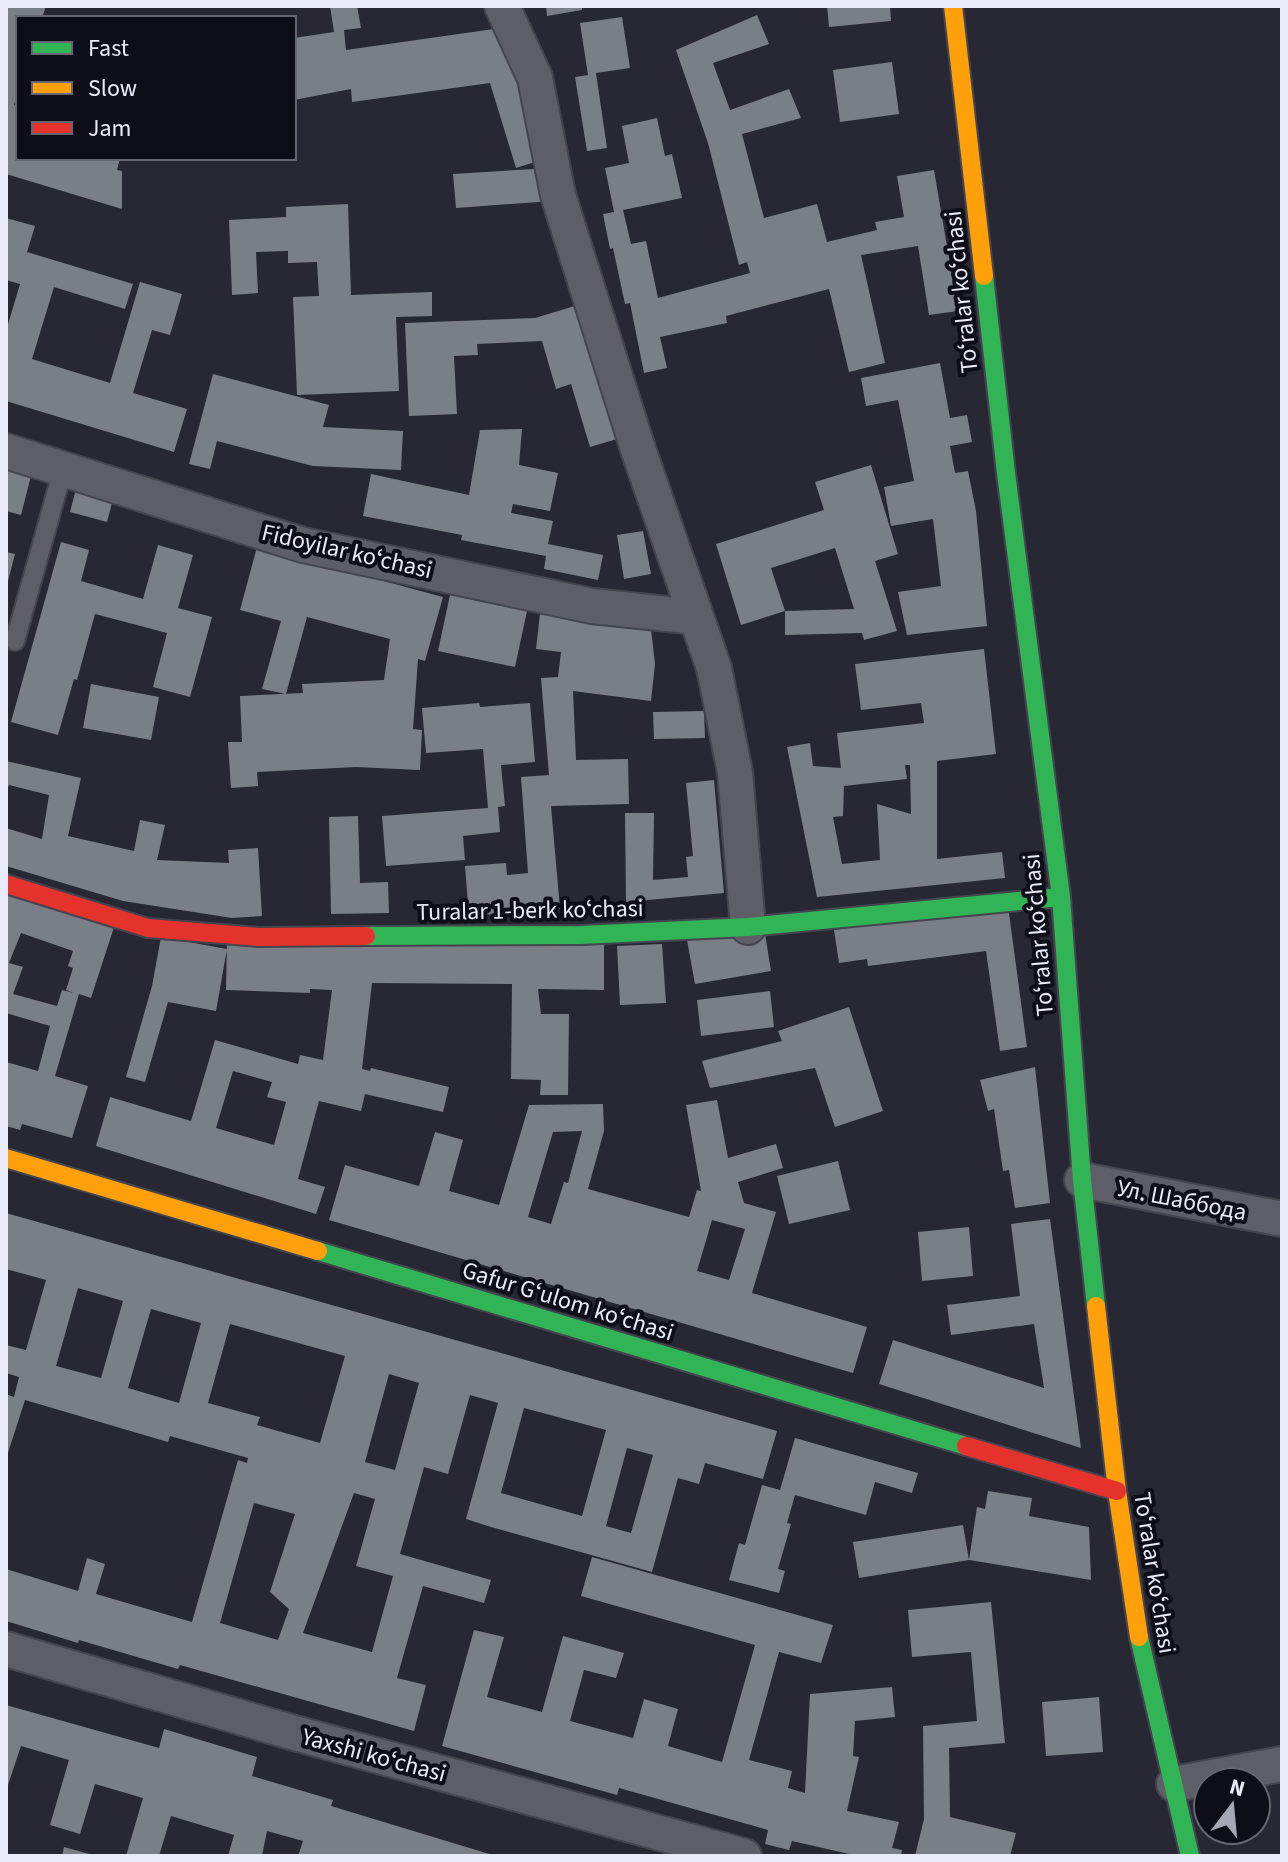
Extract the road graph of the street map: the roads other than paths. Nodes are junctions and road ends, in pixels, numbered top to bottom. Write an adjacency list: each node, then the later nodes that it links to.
1 (502, 6): 5 (street)
2 (953, 6): 8 (street, Toʻralar koʻchasi)
3 (6, 451): 4 (street, Fidoyilar koʻchasi)
4 (63, 469): 5 (street, Fidoyilar koʻchasi); 6 (lane)
5 (696, 617): 9 (street)
6 (15, 641)
7 (6, 884): 9 (street, Turalar 1-berk koʻchasi)
8 (1061, 897): 9 (street, Turalar 1-berk koʻchasi); 11 (street, Toʻralar koʻchasi)
9 (748, 927)
10 (6, 1158): 13 (street, Gafur Gʻulom koʻchasi)
11 (1082, 1180): 12 (street, Ул. Шаббода); 13 (street, Toʻralar koʻchasi)
12 (1282, 1219)
13 (1117, 1491): 16 (street, Toʻralar koʻchasi)
14 (6, 1649): 17 (street, Yaxshi koʻchasi)
15 (1282, 1764): 16 (street)
16 (1174, 1784): 18 (street, Toʻralar koʻchasi)
17 (744, 1856)
18 (1190, 1856)

